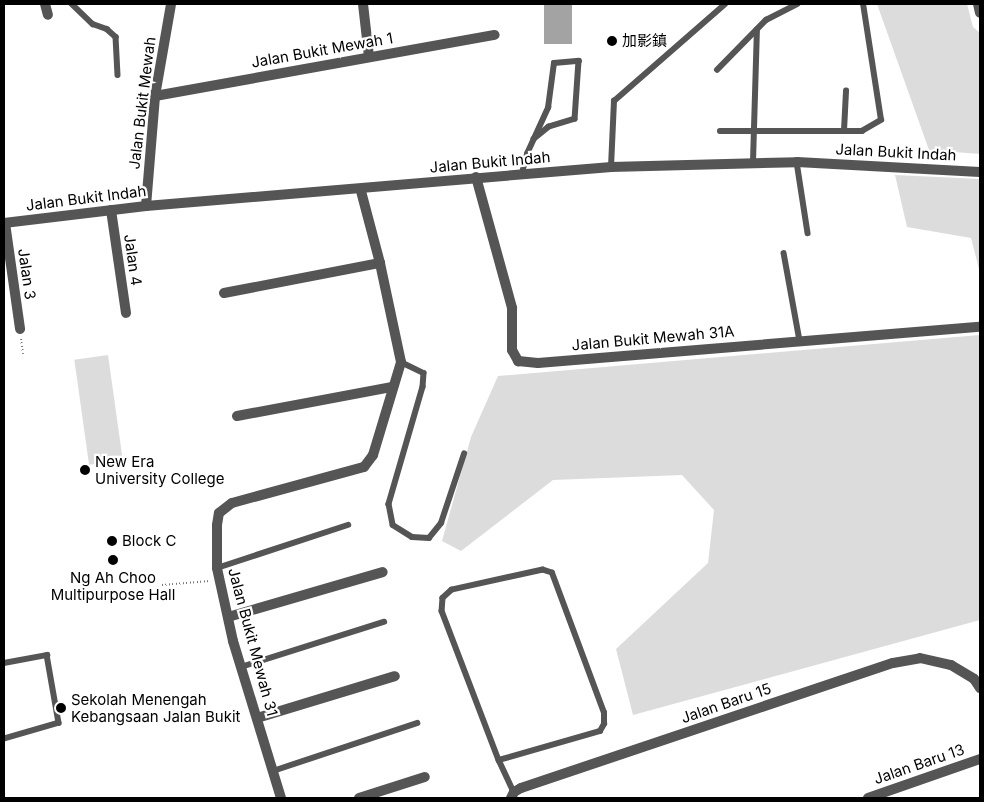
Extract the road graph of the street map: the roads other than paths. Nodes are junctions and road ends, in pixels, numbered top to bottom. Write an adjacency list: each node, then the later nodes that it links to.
1 (45, 4): 10 (street)
2 (72, 4): 15 (lane)
3 (171, 4): 17 (street, Jalan Bukit Mewah)
4 (363, 4): 13 (street)
5 (725, 4): 24 (lane)
6 (797, 4): 11 (lane)
7 (863, 4): 19 (lane)
8 (978, 4): 9 (street)
9 (980, 13)
10 (48, 14)
11 (757, 30): 14 (lane); 20 (lane)
12 (496, 35): 13 (street, Jalan Bukit Mewah 1)
13 (369, 57): 17 (street, Jalan Bukit Mewah 1)
14 (717, 70)
15 (118, 75)
16 (846, 91): 19 (lane)
17 (155, 96): 29 (street, Jalan Bukit Mewah)
18 (720, 131): 20 (lane)
19 (844, 131): 20 (lane)
20 (754, 132): 22 (lane)
21 (534, 139): 21 (lane); 26 (lane)
22 (753, 162): 23 (street, Jalan Bukit Indah); 24 (street, Jalan Bukit Indah)
23 (797, 162): 25 (street, Jalan Bukit Indah); 32 (lane)
24 (611, 167): 26 (street, Jalan Bukit Indah)
25 (980, 172)
26 (522, 173): 27 (street, Jalan Bukit Indah)
27 (476, 178): 28 (street, Jalan Bukit Indah); 39 (street, Jalan Bukit Mewah 31A)
28 (361, 190): 29 (street, Jalan Bukit Indah); 34 (street)
29 (146, 206): 30 (street, Jalan Bukit Indah)
30 (111, 210): 31 (street, Jalan Bukit Indah); 36 (street, Jalan 4)
31 (4, 223): 38 (street, Jalan 3)
32 (808, 233)
33 (784, 253): 39 (lane)
34 (380, 263): 35 (street); 40 (street)
35 (224, 293)
36 (126, 313)
37 (980, 327): 39 (street, Jalan Bukit Mewah 31A)
38 (20, 329)
39 (800, 341)
40 (401, 362): 41 (street, Jalan Bukit Mewah 31); 43 (lane)
41 (392, 387): 42 (street); 45 (street, Jalan Bukit Mewah 31)
42 (237, 416)
43 (464, 454)
44 (348, 525): 45 (lane)
45 (216, 568): 47 (street, Jalan Bukit Mewah 31)
46 (383, 572): 47 (street)
47 (228, 617): 50 (street, Jalan Bukit Mewah 31)
48 (384, 622): 50 (lane)
49 (4, 663): 55 (lane)
50 (241, 667): 53 (street, Jalan Bukit Mewah 31)
51 (395, 676): 53 (street)
52 (980, 688): 60 (street, Jalan Baru 15)
53 (257, 718): 58 (street, Jalan Bukit Mewah 31)
54 (417, 723): 58 (lane)
55 (4, 739)
56 (980, 759): 63 (street, Jalan Baru 13)
57 (499, 760): 57 (lane); 60 (lane)
58 (273, 771): 61 (street, Jalan Bukit Mewah 31)
59 (425, 777): 62 (street)
60 (512, 795)
61 (281, 798)
62 (359, 798)
63 (868, 798)

